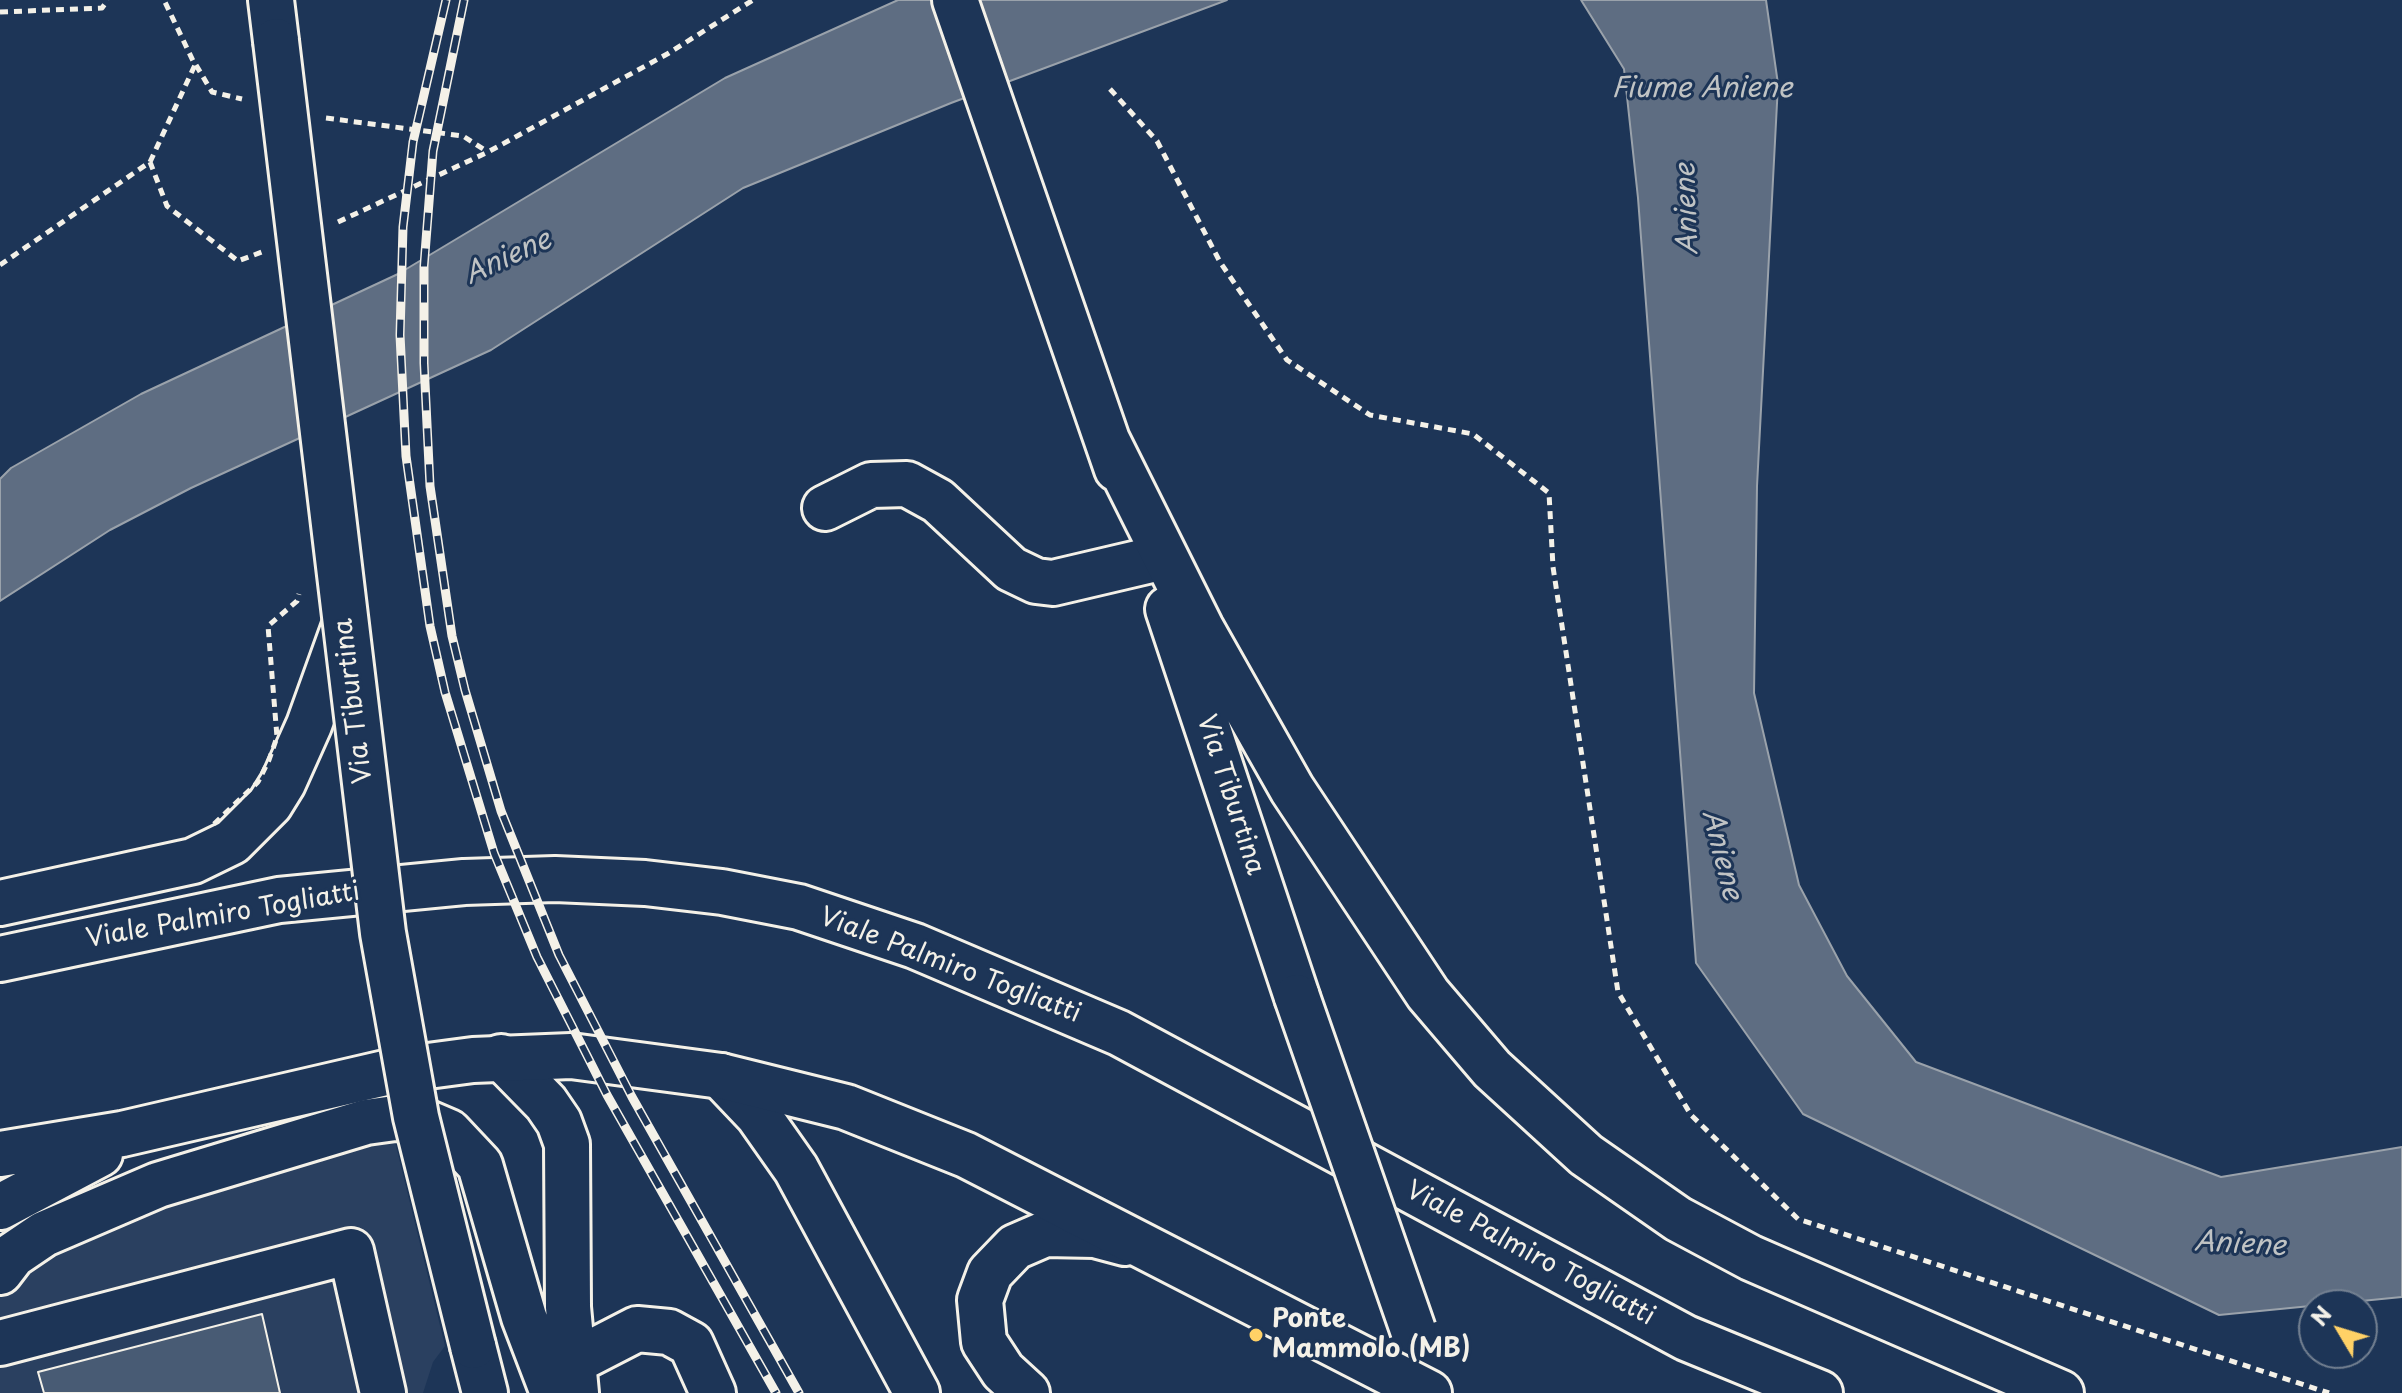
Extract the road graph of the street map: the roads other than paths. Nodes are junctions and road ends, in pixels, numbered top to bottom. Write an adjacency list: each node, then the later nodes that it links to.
1 (959, 10): 3 (main road, Via Tiburtina)
2 (274, 21): 6 (main road, Via Tiburtina, bridge)
3 (1107, 440): 5 (main road, Via Tiburtina); 25 (main road)
4 (825, 508): 5 (main road)
5 (1151, 560): 23 (main road, Via Tiburtina, bridge)
6 (345, 625): 7 (main road); 19 (main road, Via Tiburtina, bridge)
7 (0, 903)
8 (0, 959): 24 (main road, Viale Palmiro Togliatti)
9 (501, 1057): 10 (main road); 11 (main road); 17 (main road)
10 (721, 1076): 14 (main road); 21 (main road)
11 (180, 1118): 12 (main road); 13 (main road)
12 (0, 1154)
13 (0, 1207)
14 (1136, 1245): 22 (main road); 23 (main road)
15 (0, 1272): 17 (main road)
16 (0, 1343): 18 (main road)
17 (566, 1383): 20 (main road)
18 (383, 1393)
19 (485, 1393)
20 (713, 1393)
21 (917, 1393)
22 (1027, 1393)
23 (1432, 1393)
24 (1820, 1393)
25 (2061, 1393)

